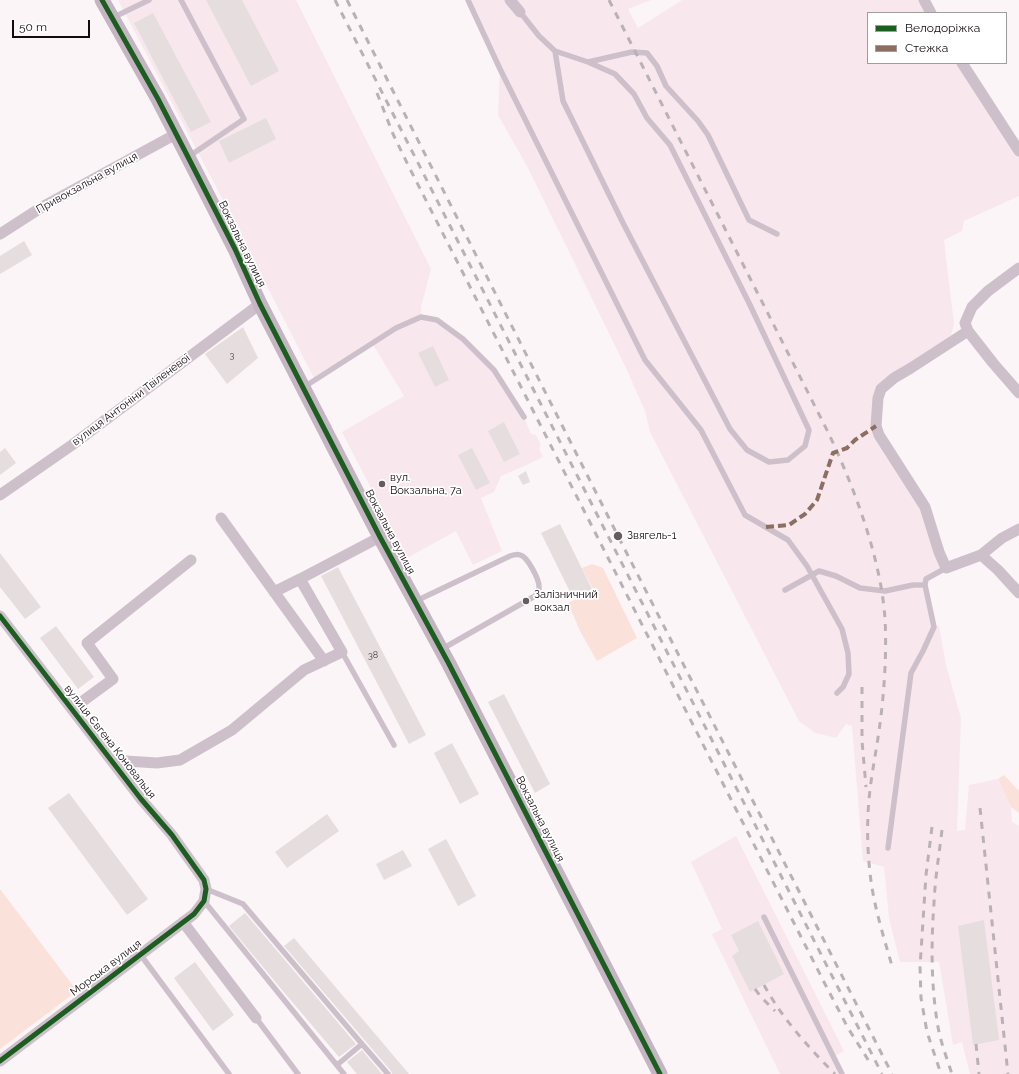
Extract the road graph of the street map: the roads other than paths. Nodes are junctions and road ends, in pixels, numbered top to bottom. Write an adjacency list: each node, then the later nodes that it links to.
1 (102, 0): 9 (street, Вокзальна вулиця)
2 (149, 0): 9 (lane)
3 (181, 0): 15 (lane)
4 (468, 0): 31 (lane)
5 (510, 0): 7 (street)
6 (924, 0): 8 (street)
7 (520, 12): 10 (lane)
8 (930, 12)
9 (112, 18): 13 (street, Вокзальна вулиця)
10 (555, 51): 11 (lane); 11 (lane)
11 (588, 62): 17 (lane)
12 (963, 64): 14 (street)
13 (176, 134): 15 (street, Вокзальна вулиця); 16 (street, Привокзальна вулиця)
14 (1019, 151)
15 (188, 157): 19 (street, Вокзальна вулиця)
16 (0, 234)
17 (777, 234)
18 (1019, 268): 20 (street)
19 (260, 304): 21 (street, Вокзальна вулиця); 24 (street, вулиця Антоніни Твіленевої)
20 (968, 331): 22 (street); 30 (street)
21 (303, 388): 23 (lane); 27 (street, Вокзальна вулиця)
22 (1019, 393)
23 (524, 417)
24 (0, 495)
25 (221, 518): 35 (street)
26 (1019, 529): 28 (street)
27 (380, 537): 32 (street); 37 (street, Вокзальна вулиця)
28 (981, 555): 30 (street); 36 (street)
29 (191, 560): 43 (street, вулиця Євгена Коновальця)
30 (946, 568): 33 (lane)
31 (812, 575): 33 (lane); 34 (lane); 42 (lane)
32 (300, 579): 35 (street); 40 (street)
33 (924, 585): 46 (lane)
34 (785, 590)
35 (274, 592): 41 (street)
36 (1019, 593)
37 (416, 601): 39 (street, Вокзальна вулиця); 39 (lane)
38 (0, 616): 43 (street, вулиця Євгена Коновальця)
39 (441, 649): 59 (street, Вокзальна вулиця)
40 (342, 652): 41 (street); 44 (lane)
41 (324, 661): 45 (street)
42 (837, 693)
43 (72, 709): 45 (street, вулиця Євгена Коновальця)
44 (394, 745)
45 (115, 765): 47 (street, вулиця Євгена Коновальця)
46 (888, 848)
47 (205, 890): 49 (street, Морська вулиця); 52 (lane); 54 (lane)
48 (764, 917): 60 (lane)
49 (183, 922): 50 (street, Морська вулиця); 51 (street)
50 (140, 954): 53 (street, Морська вулиця); 55 (lane)
51 (256, 1018): 56 (lane)
52 (362, 1044): 54 (lane); 58 (lane)
53 (0, 1061)
54 (337, 1066): 57 (lane)
55 (229, 1074)
56 (298, 1074)
57 (344, 1074)
58 (388, 1074)
59 (660, 1074)
60 (842, 1074)

